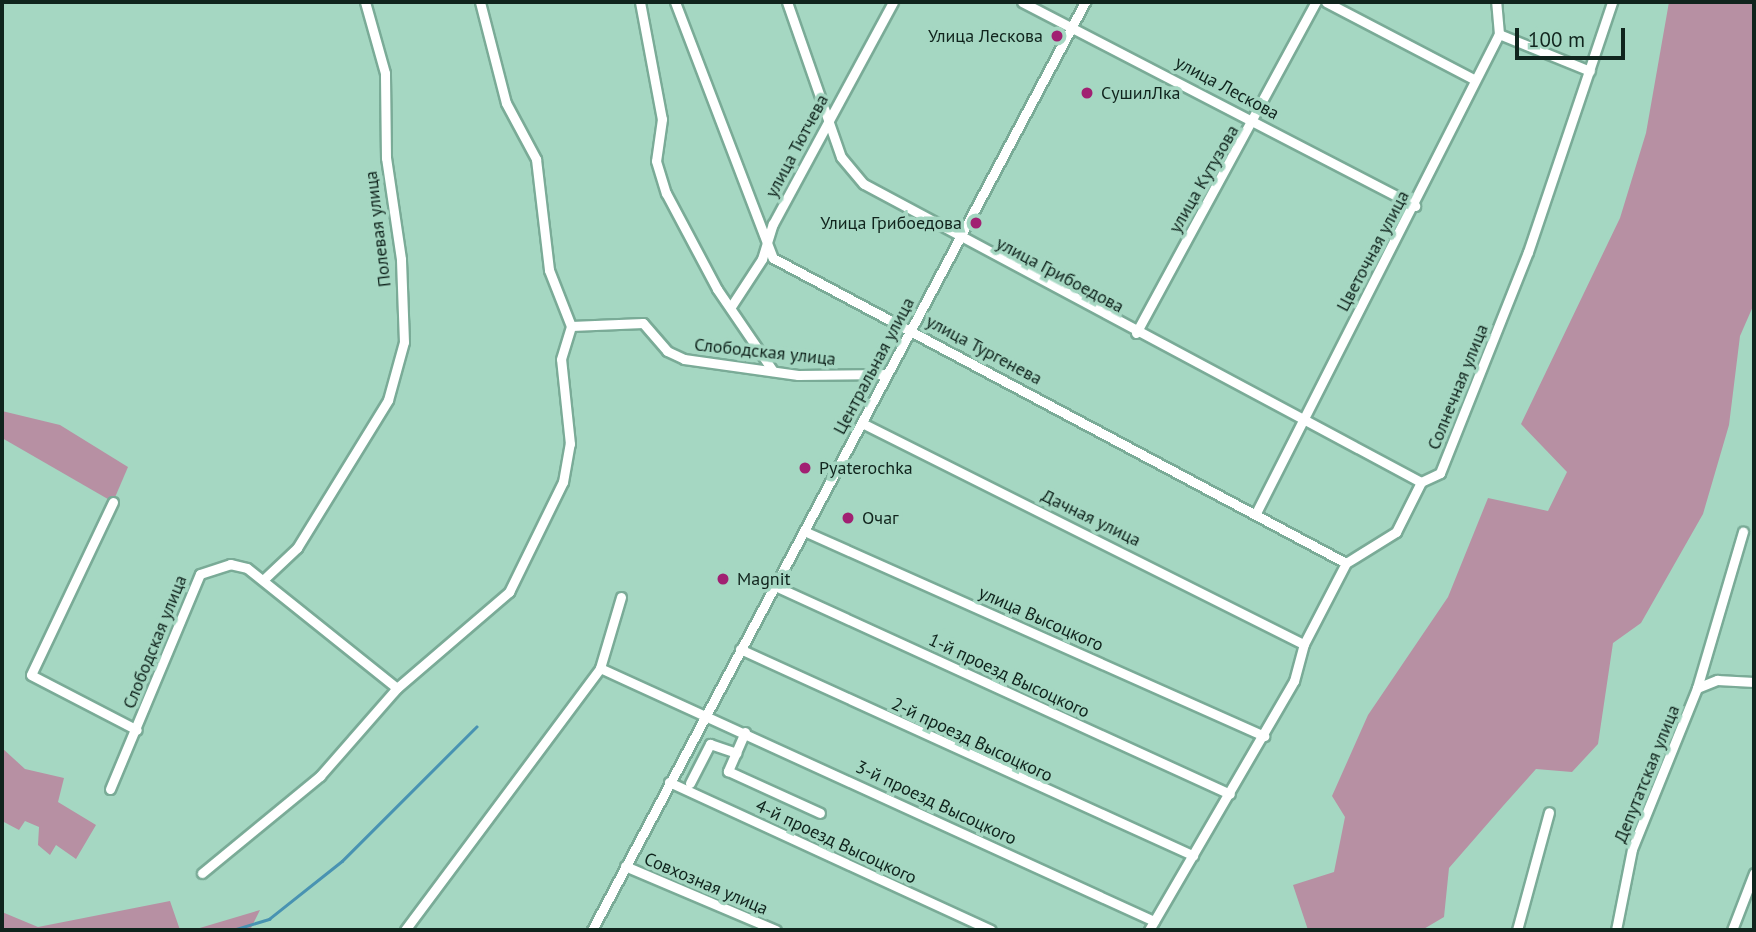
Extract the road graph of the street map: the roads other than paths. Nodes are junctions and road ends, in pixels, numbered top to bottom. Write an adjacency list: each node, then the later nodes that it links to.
1 (365, 2): 36 (street, Полевая улица)
2 (480, 2): 23 (street)
3 (639, 2): 22 (street)
4 (675, 2): 21 (street)
5 (787, 2): 17 (street, улица Грибоедова)
6 (893, 2): 17 (street, улица Тютчева)
7 (1023, 2): 13 (street, улица Лескова)
8 (1085, 2): 13 (street, Центральная улица)
9 (1316, 2): 18 (street, улица Кутузова)
10 (1326, 2): 16 (street)
11 (1496, 2): 14 (street)
12 (1612, 2): 15 (street, Солнечная улица)
13 (1072, 26): 18 (street, улица Лескова); 20 (street, Центральная улица)
14 (1499, 34): 15 (street); 16 (street, Цветочная улица)
15 (1590, 71): 30 (street, Солнечная улица)
16 (1475, 80): 19 (street, Цветочная улица)
17 (829, 119): 20 (street, улица Грибоедова); 21 (street, улица Тютчева)
18 (1256, 121): 19 (street, улица Лескова); 25 (street, улица Кутузова)
19 (1415, 206): 28 (street, Цветочная улица)
20 (961, 237): 24 (street, Центральная улица); 25 (street, улица Грибоедова)
21 (764, 247): 22 (street, улица Тютчева); 24 (street, улица Тургенева)
22 (732, 305): 26 (street)
23 (571, 326): 26 (street, Слободская улица); 43 (street)
24 (911, 330): 27 (street, Центральная улица); 32 (street, улица Тургенева)
25 (1136, 332): 28 (street, улица Грибоедова)
26 (773, 371): 27 (street, Слободская улица)
27 (887, 374): 29 (street, Центральная улица)
28 (1302, 418): 30 (street, улица Грибоедова); 32 (street, Цветочная улица)
29 (862, 423): 33 (street, Центральная улица); 39 (street, Дачная улица)
30 (1421, 482): 35 (street, Солнечная улица)
31 (113, 502): 46 (street)
32 (1257, 511): 35 (street, улица Тургенева)
33 (804, 531): 37 (street, Центральная улица); 48 (street, улица Высоцкого)
34 (1743, 532): 44 (street)
35 (1346, 563): 39 (street)
36 (263, 580): 43 (street, Слободская улица); 46 (street, Слободская улица)
37 (775, 586): 40 (street, Центральная улица); 53 (street, 1-й проезд Высоцкого)
38 (621, 597): 41 (street)
39 (1304, 644): 48 (street)
40 (740, 649): 45 (street, Центральная улица); 56 (street, 2-й проезд Высоцкого)
41 (600, 668): 45 (street, 3-й проезд Высоцкого); 61 (street)
42 (1754, 682): 44 (street, Депутатская улица)
43 (397, 688): 58 (street)
44 (1697, 688): 67 (street, Депутатская улица)
45 (705, 713): 47 (street, 3-й проезд Высоцкого); 50 (street, Центральная улица)
46 (137, 730): 52 (street, Слободская улица)
47 (745, 732): 49 (street); 60 (street, 3-й проезд Высоцкого)
48 (1264, 736): 53 (street)
49 (736, 753): 51 (street); 55 (street)
50 (669, 782): 57 (street, Центральная улица); 64 (street, 4-й проезд Высоцкого)
51 (690, 783)
52 (110, 789)
53 (1230, 793): 56 (street)
54 (1549, 811): 66 (street)
55 (820, 813)
56 (1193, 855): 60 (street)
57 (625, 866): 62 (street, Центральная улица); 63 (street, Совхозная улица)
58 (202, 873)
59 (1754, 873): 68 (street)
60 (1154, 921): 65 (street)
61 (405, 930)
62 (592, 930)
63 (775, 930)
64 (991, 930)
65 (1149, 930)
66 (1517, 930)
67 (1616, 930)
68 (1732, 930)

